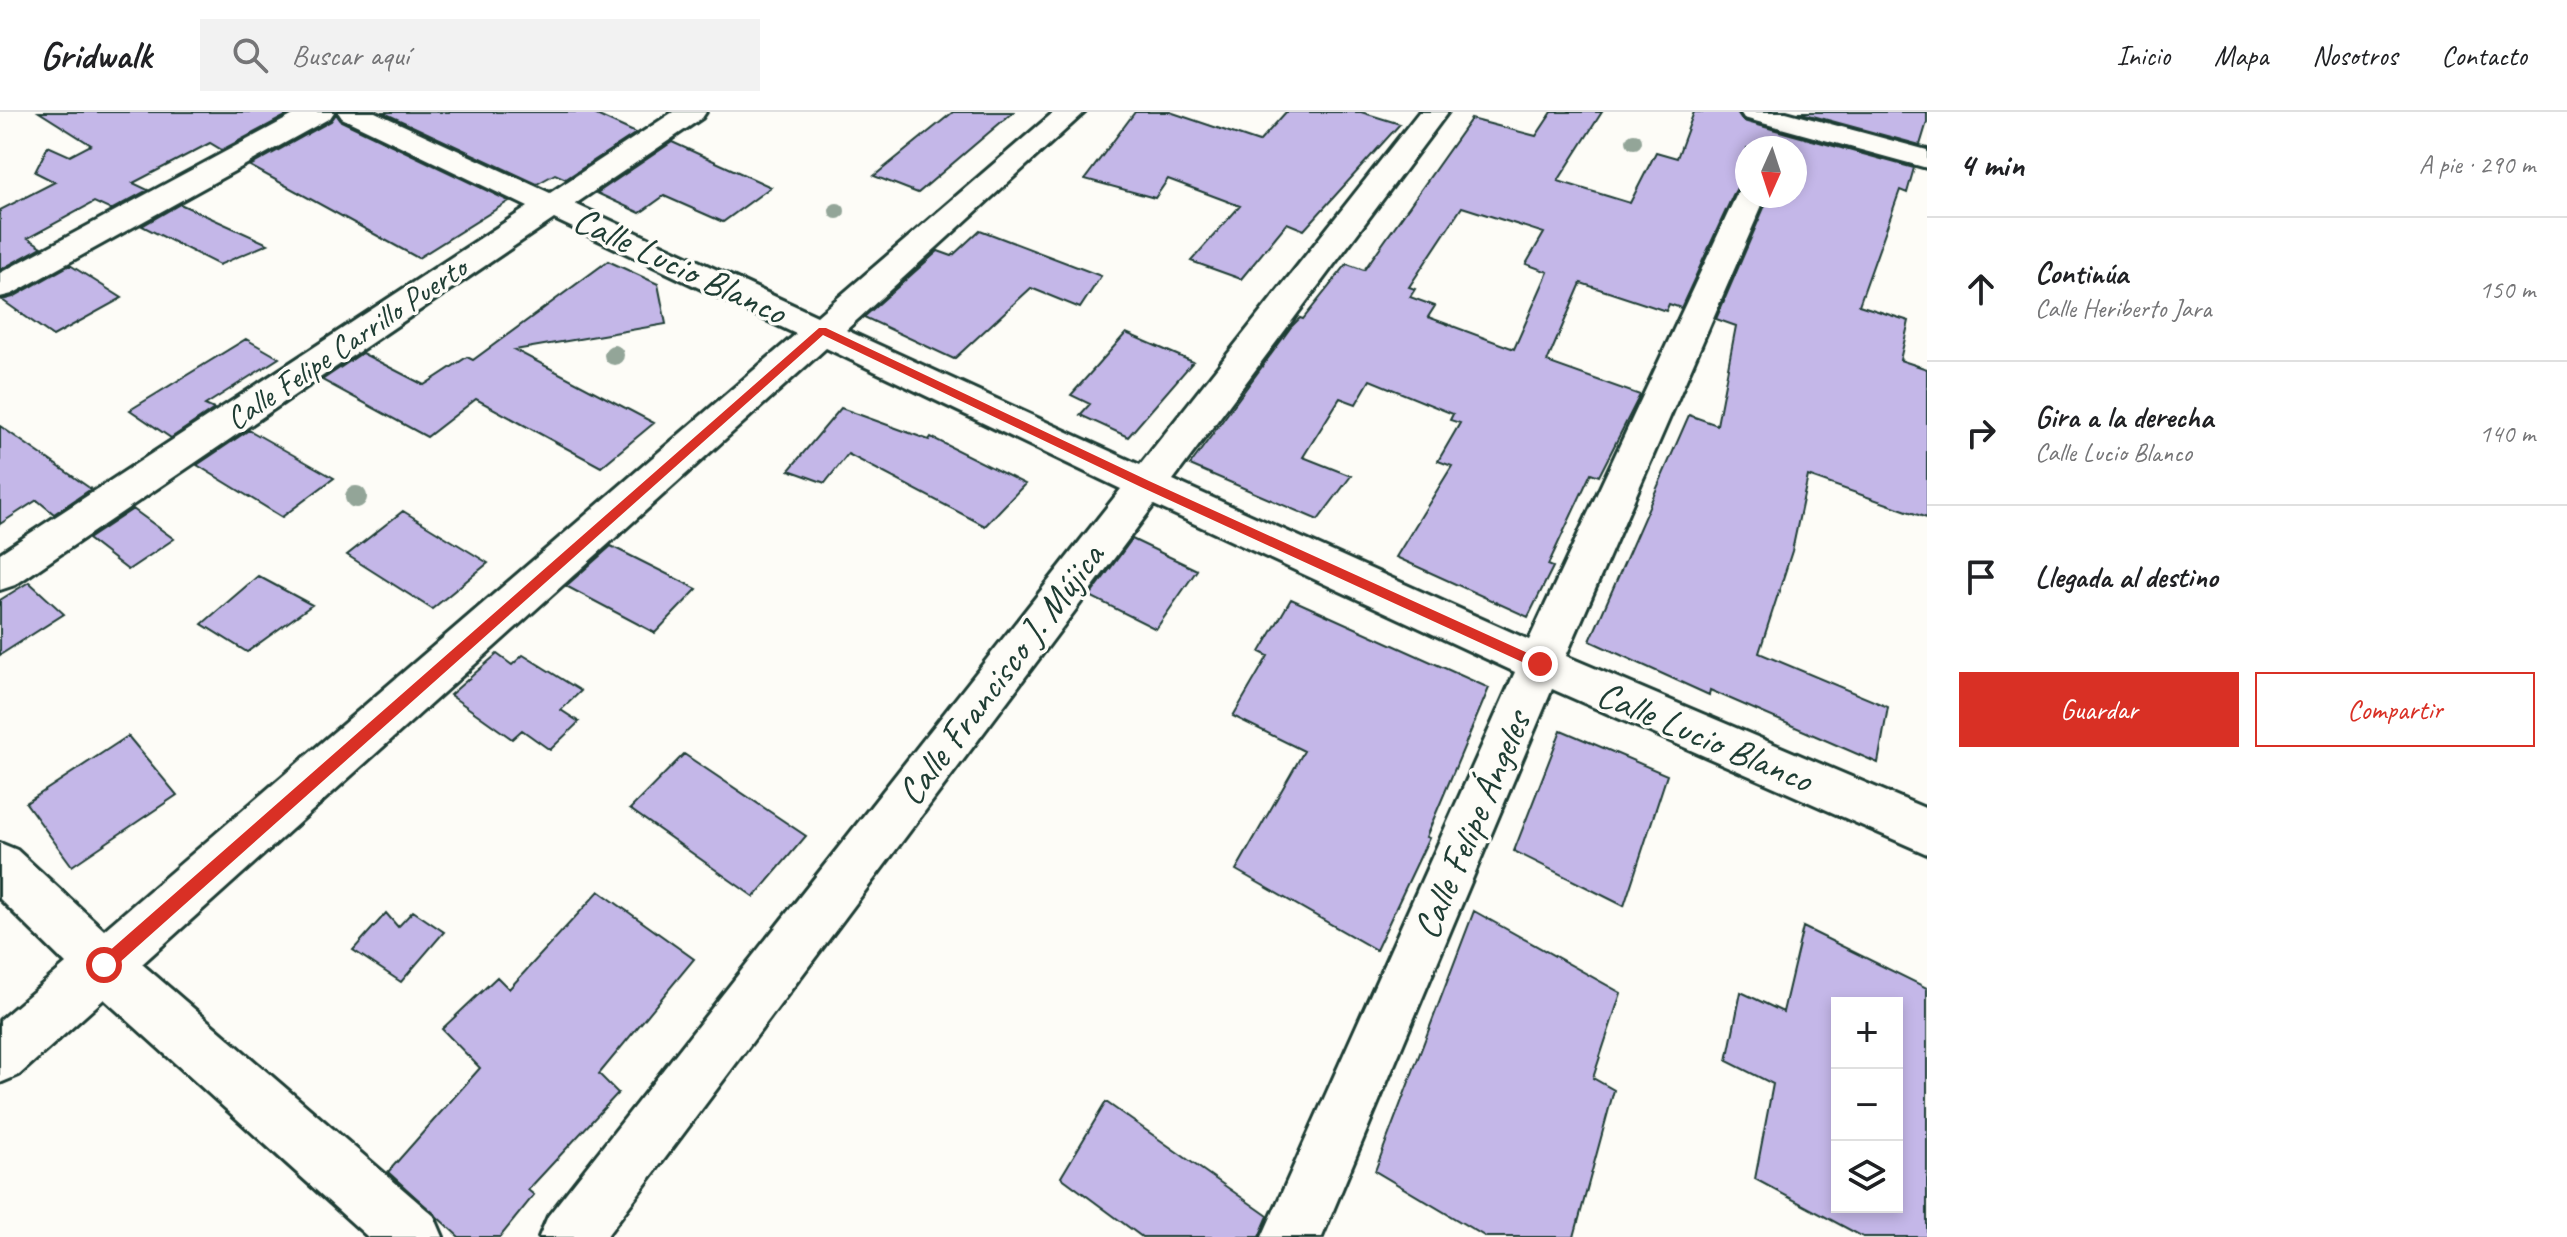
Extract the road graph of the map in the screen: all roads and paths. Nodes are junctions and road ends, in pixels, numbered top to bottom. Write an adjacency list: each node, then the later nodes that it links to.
1 (320, 112): 12 (street)
2 (352, 112): 10 (street, Calle Lucio Blanco)
3 (692, 112): 10 (street, Calle Felipe Carrillo Puerto)
4 (1071, 112): 13 (street)
5 (1434, 112): 14 (street, Calle Francisco J. Mújica)
6 (1754, 112): 7 (street)
7 (1787, 116): 8 (street); 9 (street)
8 (1778, 136)
9 (1927, 159)
10 (550, 205): 13 (street, Calle Lucio Blanco); 15 (street, Calle Felipe Carrillo Puerto)
11 (1746, 208): 16 (street, Calle Felipe Ángeles)
12 (0, 287)
13 (822, 330): 14 (street, Calle Lucio Blanco); 19 (street)
14 (1145, 484): 16 (street, Calle Lucio Blanco); 22 (street, Calle Francisco J. Mújica)
15 (0, 574)
16 (1540, 664): 17 (street, Calle Lucio Blanco); 23 (street, Calle Felipe Ángeles)
17 (1927, 832)
18 (0, 866): 19 (street)
19 (104, 965): 20 (street); 21 (street)
20 (0, 1056)
21 (413, 1237)
22 (569, 1237)
23 (1292, 1237)

